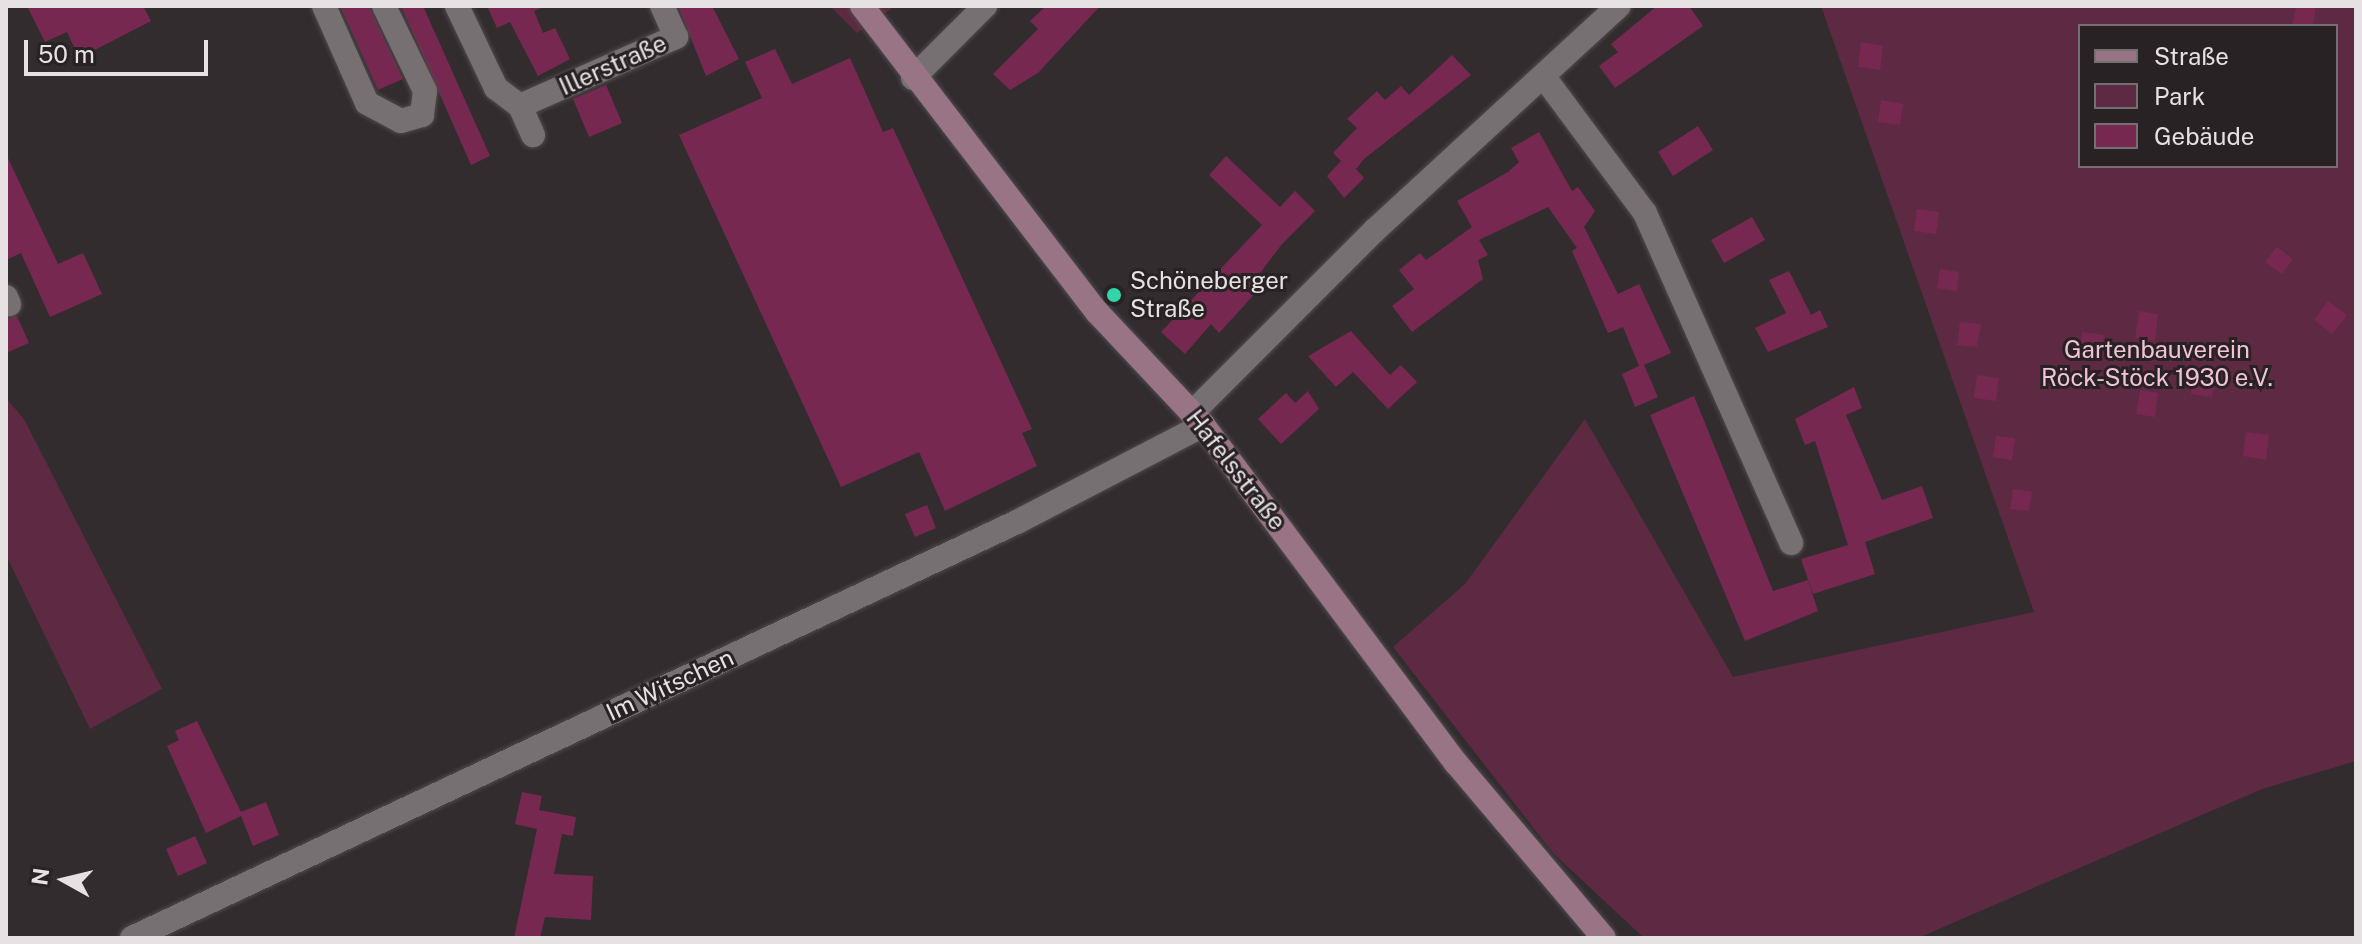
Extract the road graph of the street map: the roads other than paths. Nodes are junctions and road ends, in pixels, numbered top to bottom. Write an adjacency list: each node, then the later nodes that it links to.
1 (324, 6): 2 (street)
2 (384, 6)
3 (457, 6): 10 (street)
4 (662, 6): 10 (street, Illerstraße)
5 (862, 6): 9 (main road, Hafelsstraße)
6 (985, 6): 9 (street)
7 (1619, 6): 8 (street)
8 (1544, 77): 12 (street); 13 (street)
9 (913, 78): 12 (main road, Hafelsstraße)
10 (520, 106): 11 (street)
11 (533, 135)
12 (1198, 419): 14 (street, Im Witschen); 16 (main road, Hafelsstraße)
13 (1791, 543)
14 (172, 929): 15 (street, Im Witschen)
15 (132, 938)
16 (1604, 938)

